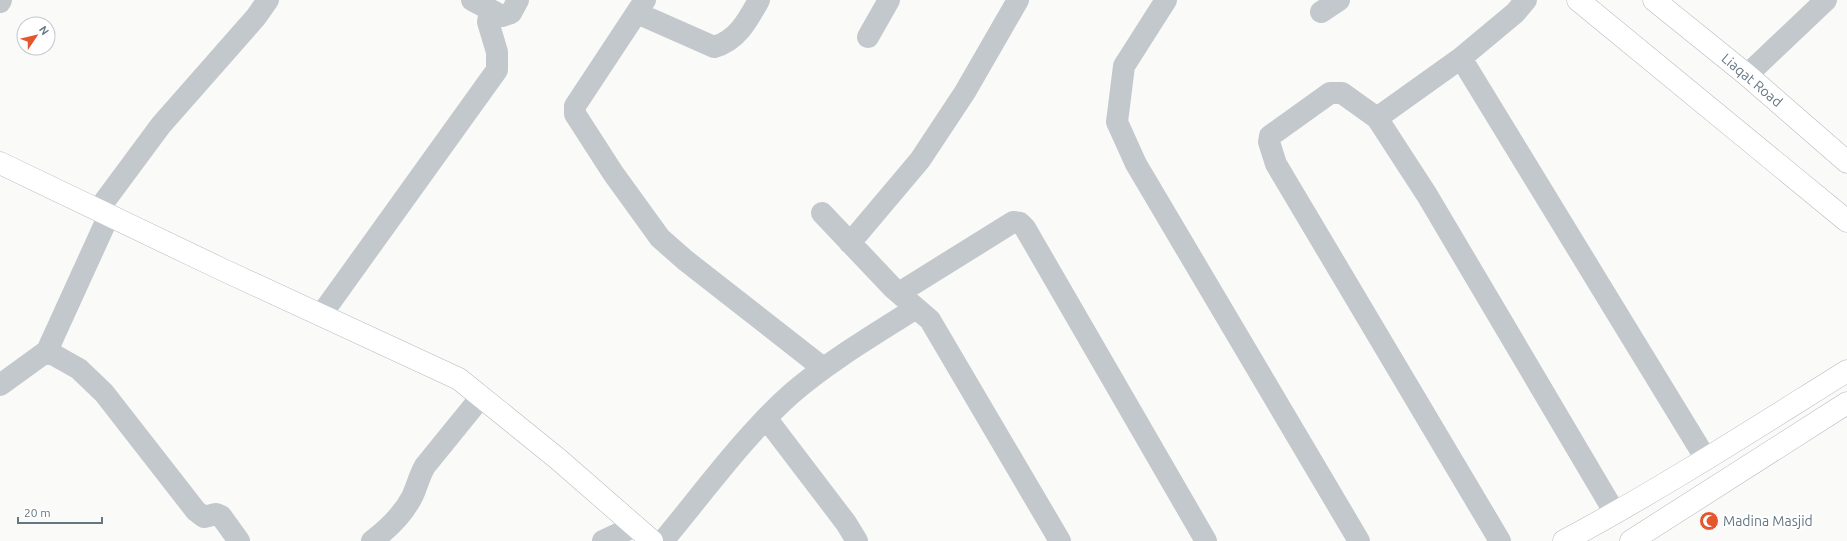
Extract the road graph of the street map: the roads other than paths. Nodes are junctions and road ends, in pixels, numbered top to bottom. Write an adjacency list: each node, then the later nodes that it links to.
1 (268, 0): 21 (street)
2 (518, 0): 12 (street)
3 (759, 0): 13 (street)
4 (889, 0): 15 (street)
5 (1018, 0): 24 (street)
6 (1166, 0): 46 (street)
7 (1339, 0): 14 (street)
8 (1526, 0): 16 (street)
9 (1578, 0): 23 (street)
10 (1654, 0): 17 (street, Liaqat Road)
11 (1826, 0): 17 (street)
12 (481, 5): 27 (street)
13 (641, 6): 29 (street)
14 (1321, 12)
15 (868, 37)
16 (1461, 58): 18 (street); 35 (street)
17 (1747, 75): 19 (street, Liaqat Road)
18 (1377, 118): 36 (street); 47 (street)
19 (1847, 162)
20 (0, 163): 21 (street)
21 (104, 213): 27 (street); 28 (street)
22 (822, 213): 24 (street)
23 (1847, 221)
24 (850, 243): 25 (street)
25 (899, 293): 26 (street); 45 (street)
26 (916, 308): 29 (street); 44 (street)
27 (321, 315): 32 (street)
28 (48, 351): 31 (street); 38 (street)
29 (823, 368): 34 (street)
30 (1847, 370): 35 (street)
31 (0, 385)
32 (481, 397): 37 (street); 39 (street)
33 (1847, 403): 49 (street)
34 (766, 418): 42 (street); 43 (street)
35 (1706, 459): 36 (street)
36 (1615, 513): 48 (street)
37 (635, 526): 40 (street); 41 (street)
38 (238, 541)
39 (372, 541)
40 (603, 541)
41 (652, 541)
42 (663, 541)
43 (857, 541)
44 (1060, 541)
45 (1206, 541)
46 (1359, 541)
47 (1500, 541)
48 (1564, 541)
49 (1631, 541)

